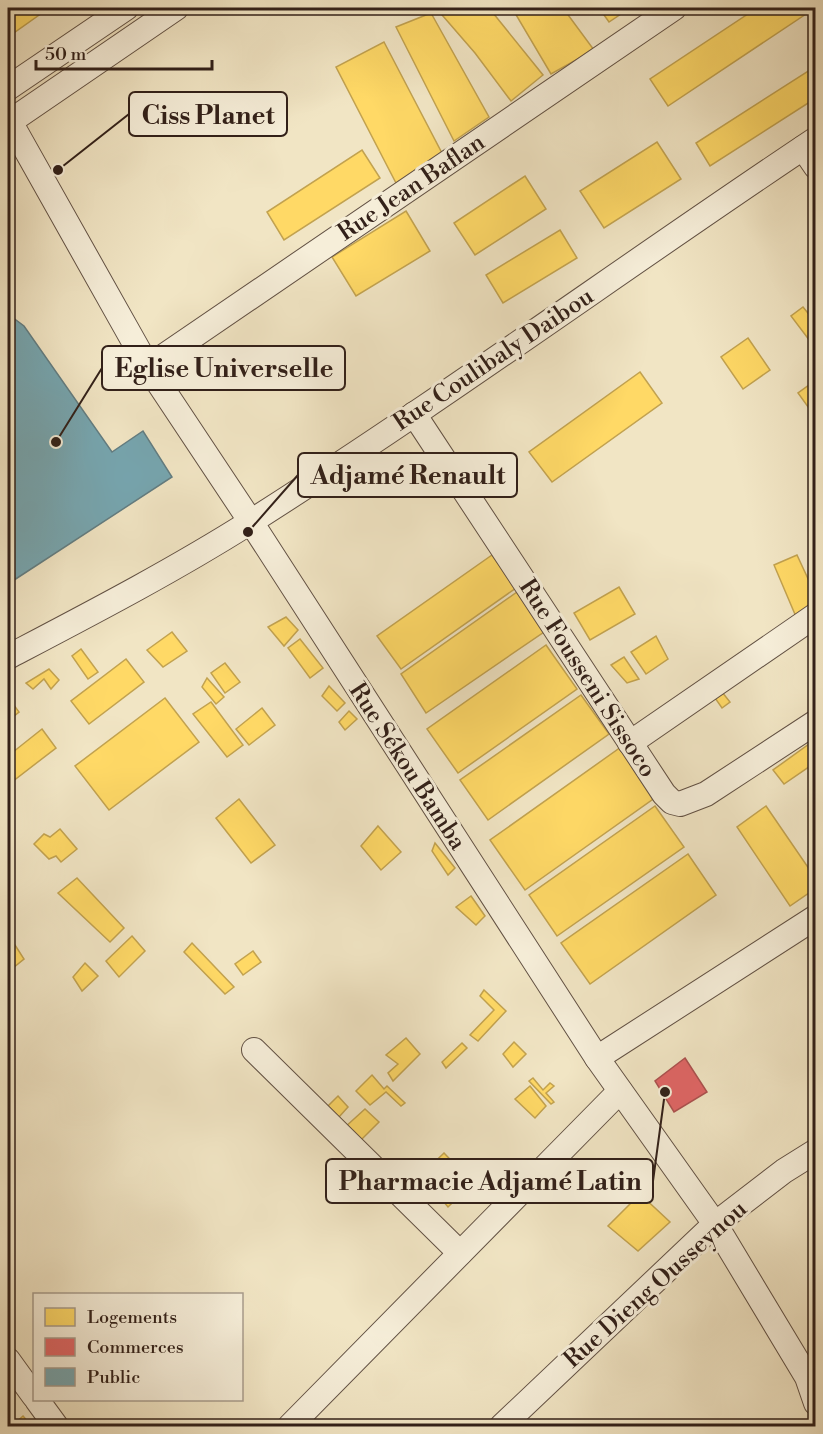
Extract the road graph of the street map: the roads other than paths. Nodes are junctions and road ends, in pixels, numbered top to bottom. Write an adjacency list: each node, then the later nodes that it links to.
1 (126, 8): 4 (street)
2 (176, 8): 5 (street)
3 (674, 8): 7 (street, Rue Jean Baflan)
4 (8, 88)
5 (8, 121): 7 (street, Rue Sékou Bamba)
6 (811, 151): 8 (street, Rue Coulibaly Daibou)
7 (148, 367): 9 (street, Rue Sékou Bamba)
8 (414, 414): 9 (street, Rue Coulibaly Daibou); 13 (street, Rue Fousseni Sissoco)
9 (250, 522): 11 (street, Rue Coulibaly Daibou); 16 (street, Rue Sékou Bamba)
10 (816, 615): 13 (street)
11 (8, 657)
12 (816, 722): 13 (street, Rue Fousseni Sissoco)
13 (630, 743)
14 (816, 917): 16 (street)
15 (254, 1050): 20 (street)
16 (597, 1058): 17 (street, Rue Sékou Bamba)
17 (620, 1091): 19 (street, Rue Sékou Bamba); 20 (street)
18 (816, 1151): 19 (street, Rue Dieng Ousseynou)
19 (715, 1224): 22 (street, Rue Sékou Bamba); 28 (street, Rue Dieng Ousseynou)
20 (460, 1253): 27 (street)
21 (8, 1360): 23 (street)
22 (811, 1374): 25 (street, Rue Sékou Bamba)
23 (33, 1394)
24 (38, 1401): 26 (street)
25 (816, 1403)
26 (56, 1426)
27 (290, 1426)
28 (502, 1426)

